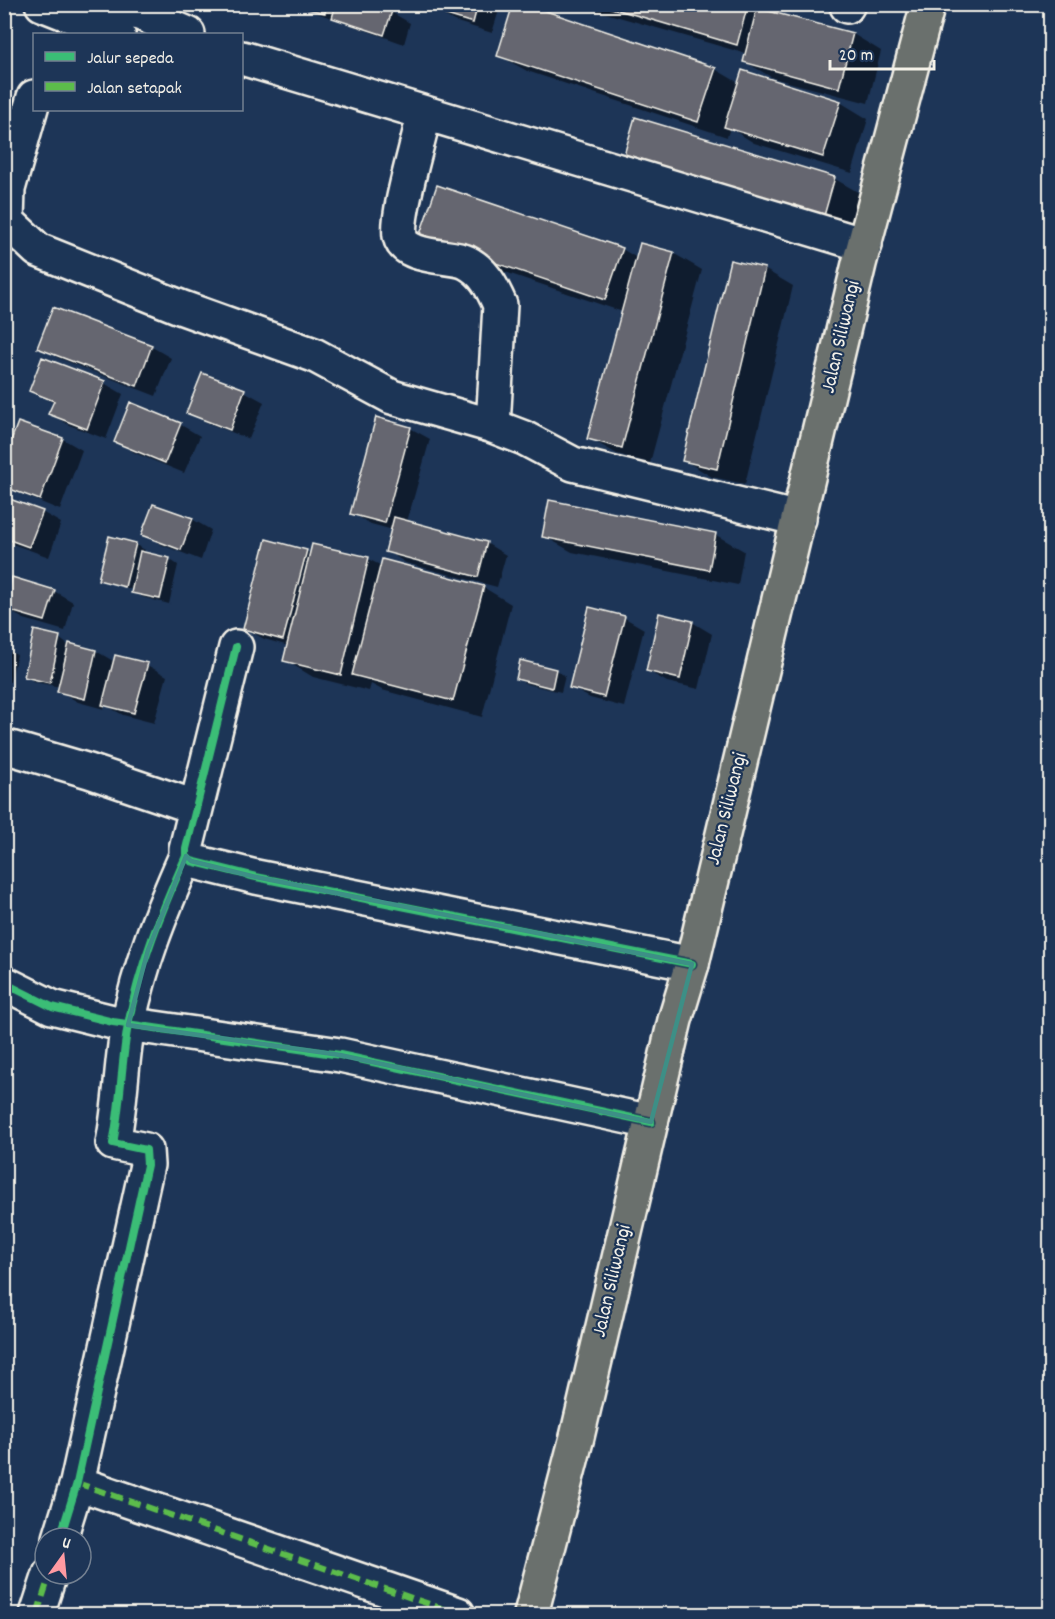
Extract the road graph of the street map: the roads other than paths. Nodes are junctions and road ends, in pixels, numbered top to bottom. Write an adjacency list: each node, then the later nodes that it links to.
1 (119, 4): 5 (street)
2 (928, 4): 10 (main road, Jalan Siliwangi)
3 (59, 15): 4 (street)
4 (115, 33)
5 (186, 33)
6 (243, 58): 9 (street)
7 (243, 78): 9 (street)
8 (33, 101): 11 (street)
9 (422, 122): 10 (street); 11 (street)
10 (862, 254): 12 (main road, Jalan Siliwangi)
11 (493, 426): 12 (street)
12 (799, 519): 17 (main road, Jalan Siliwangi)
13 (236, 647): 15 (street)
14 (4, 746): 15 (street)
15 (195, 807): 16 (street)
16 (186, 856): 17 (street); 19 (street)
17 (692, 964): 20 (main road, Jalan Siliwangi)
18 (4, 983): 19 (street)
19 (128, 1024): 20 (street); 21 (street)
20 (651, 1122): 26 (main road, Jalan Siliwangi)
21 (77, 1484): 22 (street); 25 (street)
22 (64, 1526)
23 (46, 1586): 24 (street)
24 (38, 1614)
25 (458, 1614)
26 (531, 1614)

